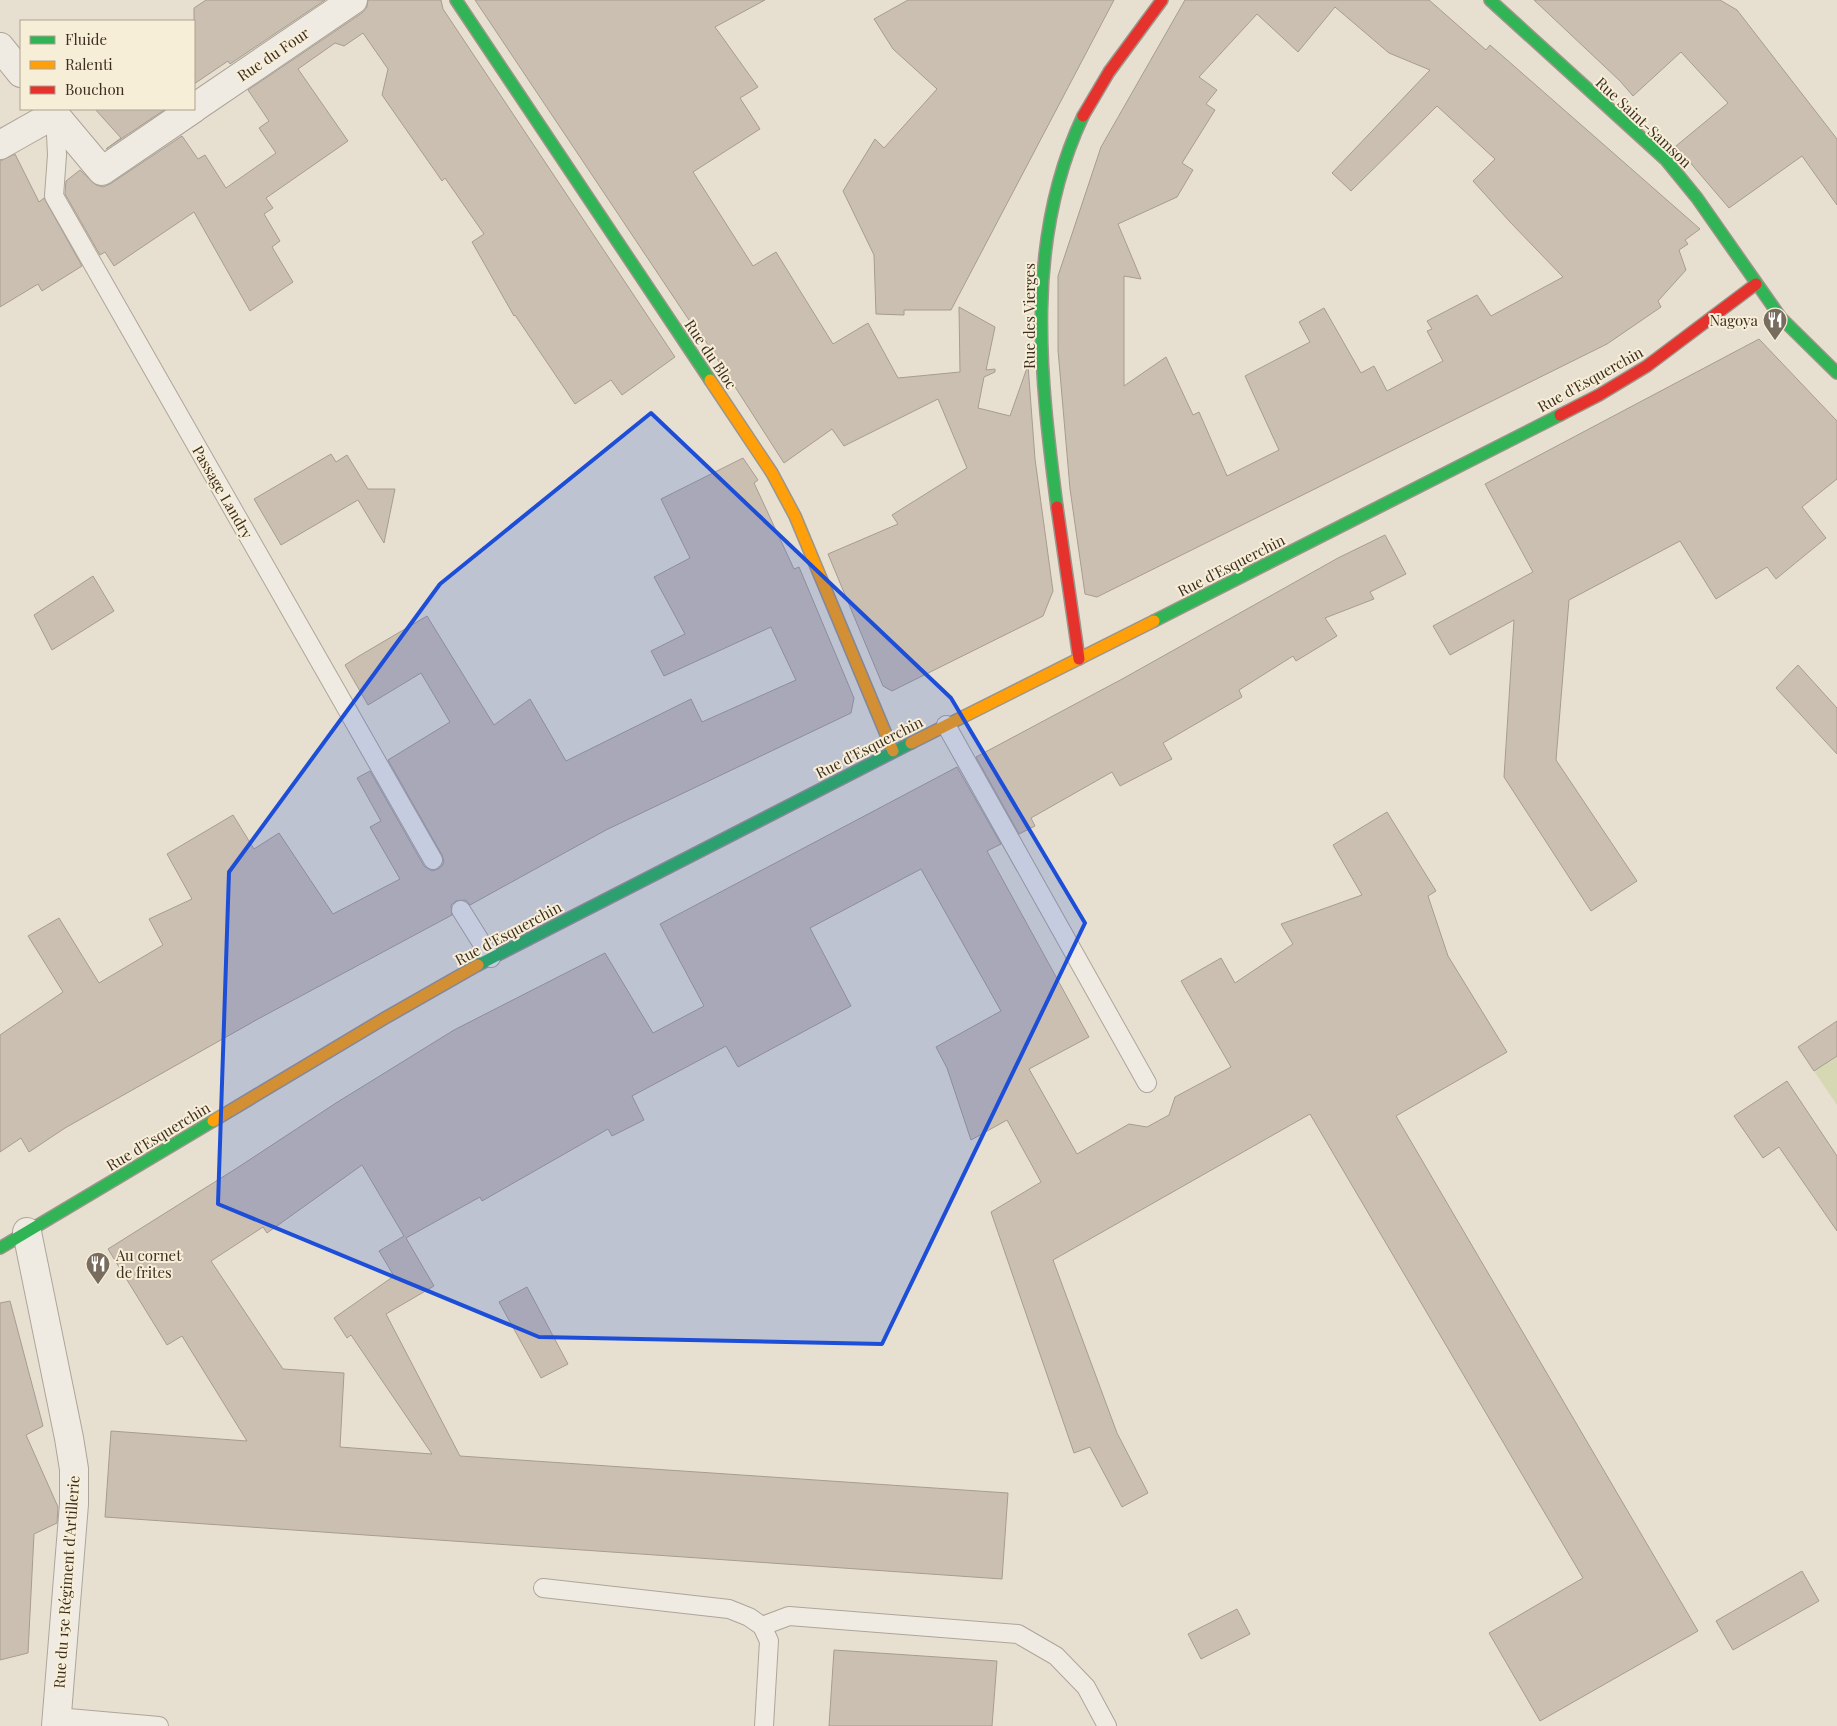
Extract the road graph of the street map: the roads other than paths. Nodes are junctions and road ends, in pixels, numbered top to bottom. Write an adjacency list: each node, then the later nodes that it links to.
1 (353, 0): 7 (street, Rue du Four)
2 (456, 0): 15 (street, Rue du Bloc)
3 (1162, 0): 13 (street, Rue des Vierges)
4 (1490, 0): 11 (street, Rue Saint-Samson)
5 (0, 47): 6 (street)
6 (20, 72)
7 (195, 107)
8 (190, 110): 9 (street, Rue du Four)
9 (52, 111): 10 (street); 16 (lane, Passage Landry)
10 (0, 145)
11 (1756, 284): 12 (street, Rue Saint-Samson); 13 (street, Rue d'Esquerchin)
12 (1837, 373)
13 (1078, 659): 14 (street, Rue d'Esquerchin)
14 (946, 725): 15 (street, Rue d'Esquerchin); 19 (lane)
15 (893, 751): 18 (street, Rue d'Esquerchin)
16 (433, 860)
17 (461, 910): 18 (lane)
18 (491, 958): 20 (street, Rue d'Esquerchin)
19 (1147, 1082)
20 (26, 1232): 21 (street, Rue d'Esquerchin); 24 (street, Rue du 15e Régiment d'Artillerie)
21 (0, 1248)
22 (543, 1588): 23 (lane)
23 (762, 1626): 26 (lane); 27 (lane)
24 (56, 1721): 25 (lane)
25 (160, 1726)
26 (764, 1726)
27 (1107, 1726)

